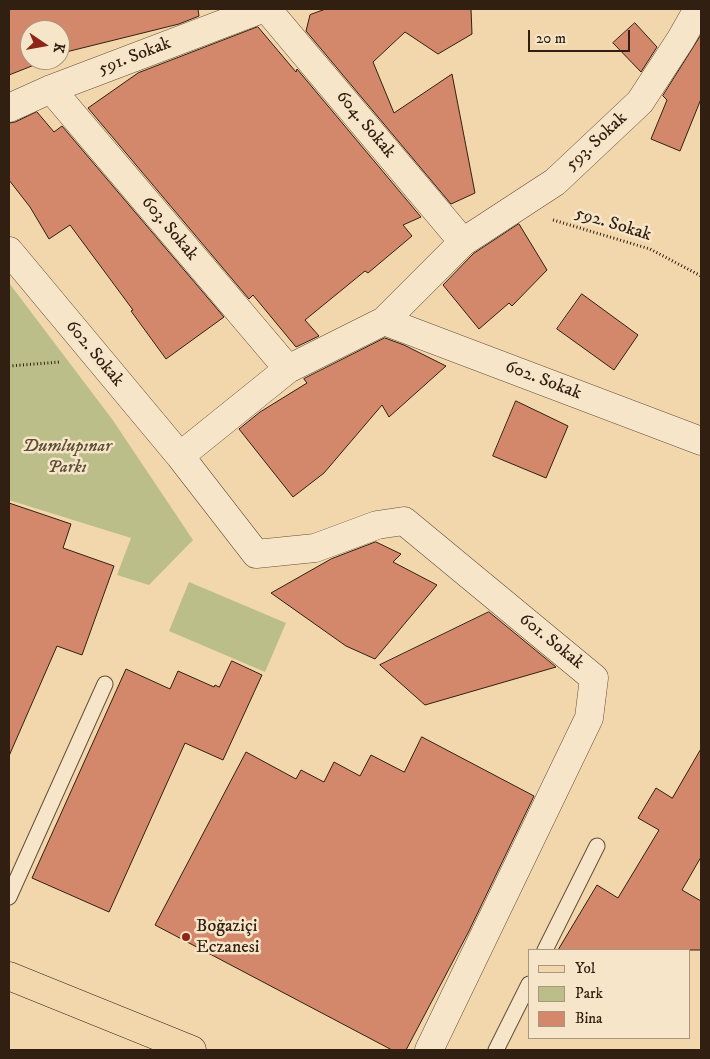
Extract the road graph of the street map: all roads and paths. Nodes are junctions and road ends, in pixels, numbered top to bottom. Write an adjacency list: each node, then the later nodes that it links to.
1 (262, 9): 4 (street, 591. Sokak)
2 (267, 9): 7 (street, 604. Sokak)
3 (698, 9): 6 (street, 593. Sokak)
4 (51, 89): 5 (street, 591. Sokak); 13 (street, 603. Sokak)
5 (9, 108)
6 (514, 209): 7 (street, 593. Sokak); 9 (path, 592. Sokak)
7 (463, 242): 10 (street, 593. Sokak)
8 (9, 251): 11 (street, 602. Sokak)
9 (701, 276)
10 (384, 321): 13 (street, 593. Sokak); 14 (street, 602. Sokak)
11 (98, 359): 12 (path); 15 (street, 602. Sokak)
12 (9, 366)
13 (288, 369): 15 (street, 593. Sokak)
14 (701, 441)
15 (180, 456): 23 (street, 601. Sokak)
16 (105, 684): 18 (lane)
17 (597, 846): 19 (lane)
18 (9, 897)
19 (546, 949)
20 (9, 976): 22 (main road)
21 (528, 986): 24 (lane)
22 (192, 1050)
23 (429, 1050)
24 (496, 1050)

